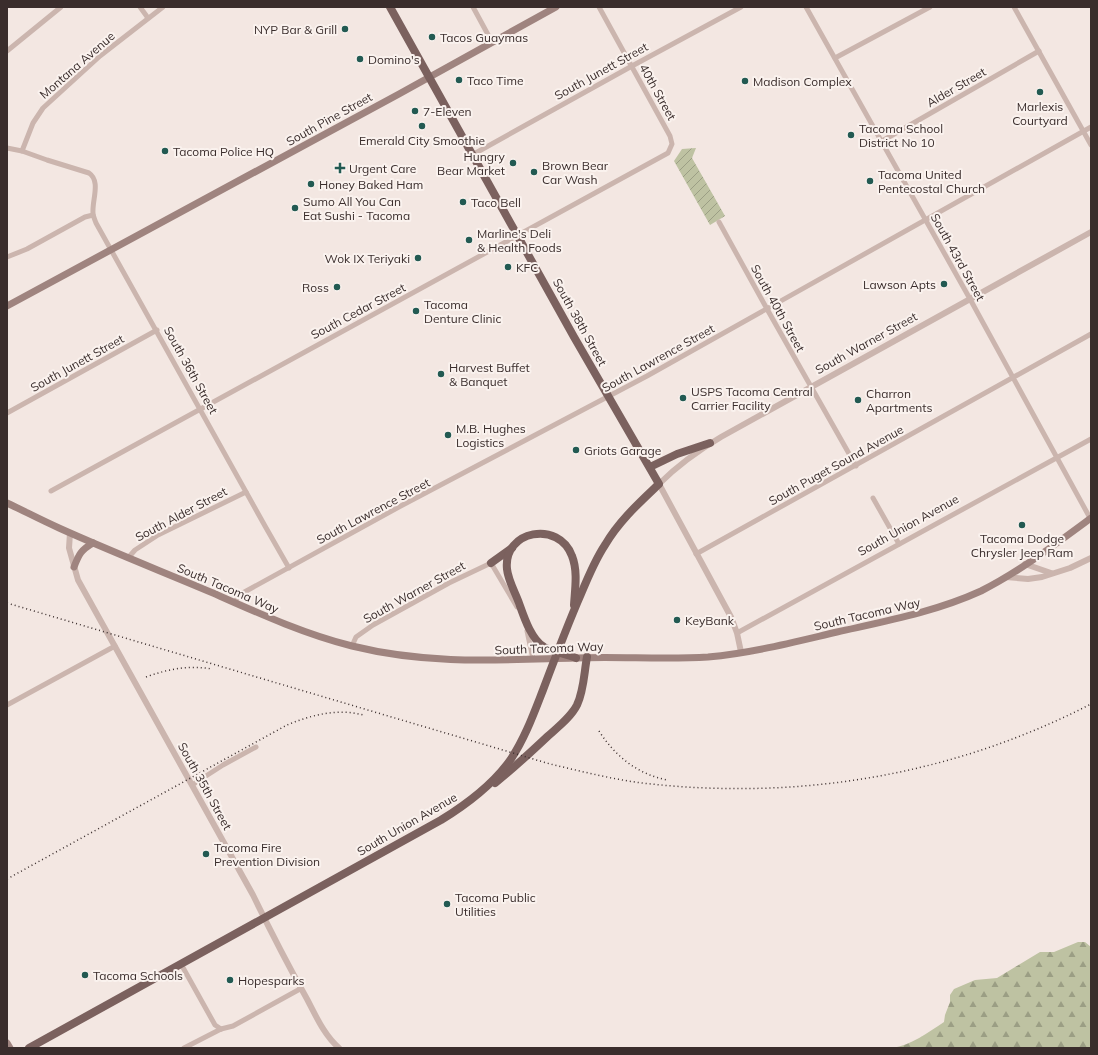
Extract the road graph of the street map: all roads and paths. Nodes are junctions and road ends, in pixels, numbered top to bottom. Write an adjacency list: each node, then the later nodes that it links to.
1 (61, 7): 14 (street)
2 (140, 7): 12 (street)
3 (163, 7): 12 (street, Montana Avenue)
4 (390, 7): 18 (main road, South 38th Street)
5 (473, 7): 13 (street)
6 (556, 7): 13 (main road, South Pine Street)
7 (599, 7): 17 (street, 40th Street)
8 (741, 7): 17 (street, South Junett Street)
9 (806, 7): 16 (street, South 43rd Street)
10 (930, 7): 16 (street)
11 (1014, 7): 15 (street)
12 (148, 18): 25 (street, Montana Avenue)
13 (492, 42): 18 (main road, South Pine Street)
14 (7, 51)
15 (1039, 51): 20 (street); 21 (street, Alder Street)
16 (835, 58): 21 (street, South 43rd Street)
17 (632, 66): 23 (street, 40th Street); 26 (street, South Junett Street)
18 (430, 77): 26 (main road, South 38th Street); 32 (main road, South Pine Street)
19 (1091, 127): 20 (street, South Lawrence Street)
20 (1083, 131): 22 (street); 28 (street, South Lawrence Street)
21 (882, 141): 28 (street, South 43rd Street)
22 (1091, 145)
23 (672, 146): 31 (street, South Cedar Street)
24 (7, 148): 25 (street)
25 (22, 151): 27 (street)
26 (472, 155): 31 (main road, South 38th Street)
27 (93, 215): 32 (street, South 36th Street); 33 (street)
28 (926, 220): 34 (street, South 43rd Street); 36 (street, South Lawrence Street)
29 (719, 222): 36 (street, South 40th Street)
30 (1091, 232): 34 (street, South Warner Street)
31 (518, 236): 41 (main road, South 38th Street); 42 (street, South Cedar Street)
32 (112, 249): 35 (main road, South Pine Street); 37 (street, South 36th Street)
33 (7, 257)
34 (970, 299): 39 (street, South 43rd Street); 40 (street, South Warner Street)
35 (7, 306)
36 (767, 309): 40 (street, South 40th Street); 41 (street, South Lawrence Street)
37 (157, 330): 42 (street, South 36th Street); 43 (street, South Junett Street)
38 (1091, 334): 39 (street, South Puget Sound Avenue)
39 (1013, 377): 46 (street, South 43rd Street); 47 (street, South Puget Sound Avenue)
40 (811, 386): 45 (street, South Warner Street); 47 (street, South 40th Street)
41 (608, 396): 48 (main road, South 38th Street); 65 (street, South Lawrence Street)
42 (200, 410): 50 (street, South Cedar Street); 51 (street, South 36th Street)
43 (7, 413)
44 (1091, 439): 46 (street, South Union Avenue)
45 (710, 443): 48 (main road); 49 (street, South Warner Street)
46 (1057, 458): 54 (street, South 43rd Street); 57 (street, South Union Avenue)
47 (856, 466): 59 (street, South Puget Sound Avenue)
48 (650, 467): 49 (main road, South 38th Street)
49 (659, 484): 59 (street, South 38th Street); 69 (main road, South Union Avenue)
50 (51, 492)
51 (246, 492): 60 (street, South Alder Street); 65 (street, South 36th Street)
52 (873, 498): 57 (street)
53 (7, 503): 55 (main road, South Tacoma Way)
54 (1091, 518): 63 (main road, South Tacoma Way)
55 (70, 533): 56 (main road, South Tacoma Way); 64 (street, South 35th Street)
56 (93, 542): 60 (main road, South Tacoma Way); 64 (main road)
57 (899, 544): 71 (street, South Union Avenue)
58 (512, 547): 62 (main road); 69 (main road); 70 (main road)
59 (696, 554): 71 (street, South 38th Street)
60 (128, 558): 68 (main road, South Tacoma Way)
61 (1091, 558): 66 (street)
62 (491, 562): 70 (street); 73 (street, South Warner Street)
63 (1025, 564): 66 (street); 67 (main road, South Tacoma Way)
64 (74, 567): 72 (street, South 35th Street)
65 (289, 568): 68 (street, South Lawrence Street)
66 (1051, 573): 67 (street)
67 (1006, 577): 74 (main road, South Tacoma Way)
68 (235, 602): 73 (main road, South Tacoma Way)
69 (574, 610): 81 (main road, South Union Avenue)
70 (525, 621): 76 (main road); 77 (street)
71 (737, 633): 74 (street, South 38th Street)
72 (115, 646): 78 (street); 80 (street, South 35th Street)
73 (352, 646): 77 (main road, South Tacoma Way)
74 (741, 652): 75 (main road, South Tacoma Way)
75 (587, 657): 76 (main road, South Tacoma Way); 81 (main road)
76 (576, 658): 77 (main road, South Tacoma Way)
77 (533, 659)
78 (7, 705)
79 (256, 747): 80 (street)
80 (192, 785): 82 (street, South 35th Street)
81 (477, 796): 82 (main road, South Union Avenue)
82 (264, 918): 83 (main road, South Union Avenue); 84 (street, South 35th Street)
83 (181, 964): 85 (street); 86 (main road, South Union Avenue)
84 (300, 990): 85 (street); 88 (street, South 35th Street)
85 (220, 1029): 92 (street)
86 (43, 1040): 90 (main road, South Union Avenue); 91 (main road)
87 (7, 1043): 89 (main road)
88 (337, 1046)
89 (10, 1048)
90 (29, 1048)
91 (38, 1048)
92 (184, 1048)

